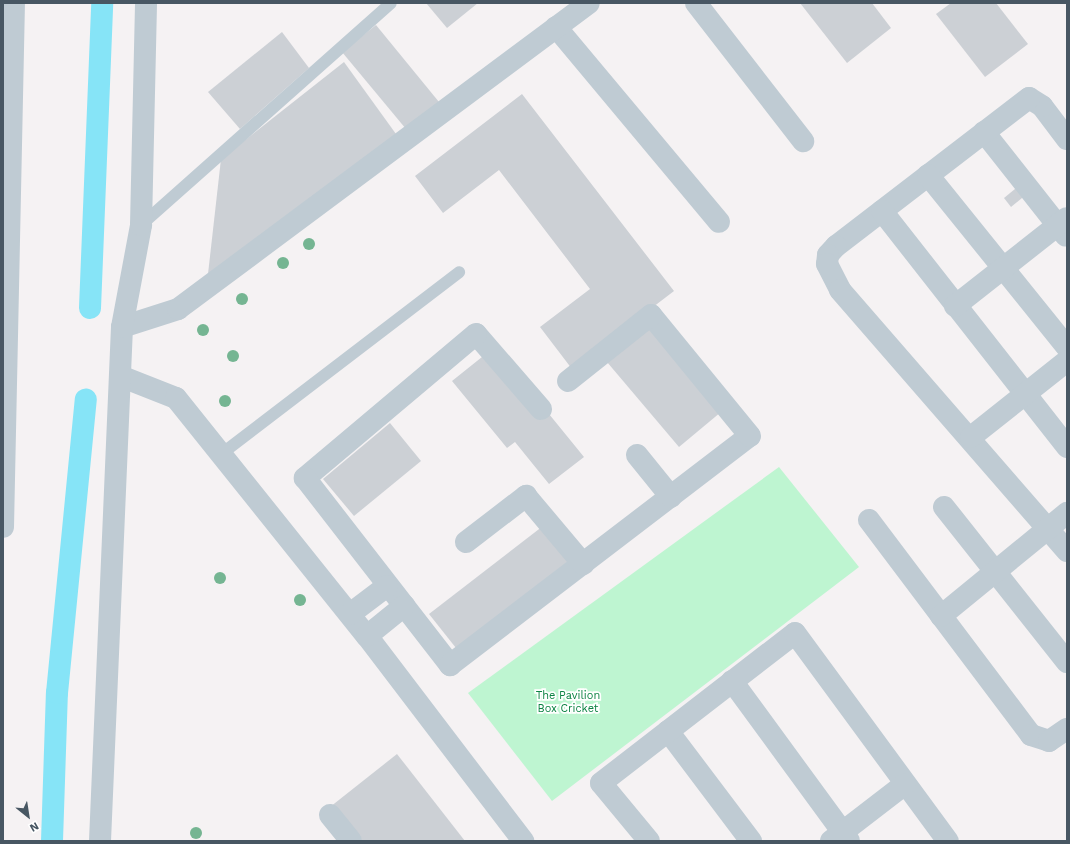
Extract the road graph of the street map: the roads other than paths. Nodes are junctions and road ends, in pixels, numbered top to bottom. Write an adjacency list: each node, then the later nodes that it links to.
1 (14, 3): 33 (street)
2 (146, 3): 13 (street)
3 (391, 3): 13 (lane)
4 (589, 3): 6 (street)
5 (696, 3): 9 (street)
6 (556, 27): 12 (street); 18 (street)
7 (984, 132): 8 (street); 10 (street); 14 (street)
8 (1067, 139)
9 (803, 141)
10 (928, 175): 11 (street); 15 (street)
11 (882, 211): 17 (street); 25 (street)
12 (718, 222)
13 (141, 225): 18 (street)
14 (1064, 227): 15 (street)
15 (1004, 268): 17 (street); 19 (street)
16 (459, 272): 27 (lane)
17 (955, 306): 23 (street)
18 (122, 327): 21 (street)
19 (1067, 347)
20 (1067, 361): 23 (street)
21 (120, 376): 27 (street); 51 (street)
22 (568, 381): 29 (street)
23 (1025, 394): 25 (street); 26 (street)
24 (541, 410): 39 (street)
25 (971, 437): 34 (street)
26 (1067, 446)
27 (220, 455): 41 (street)
28 (637, 455): 29 (street)
29 (671, 497): 37 (street)
30 (944, 508): 38 (street)
31 (1067, 513): 34 (street)
32 (869, 520): 42 (street)
33 (3, 527)
34 (1048, 529): 36 (street); 38 (street)
35 (466, 542): 37 (street)
36 (1067, 551)
37 (583, 564): 40 (street)
38 (995, 572): 42 (street); 44 (street)
39 (387, 586): 40 (street); 41 (street)
40 (404, 606): 43 (street)
41 (350, 614): 43 (street)
42 (941, 616): 47 (street)
43 (368, 636): 53 (street)
44 (1067, 662)
45 (732, 681): 46 (street); 48 (street); 50 (street)
46 (668, 731): 54 (street); 55 (street)
47 (1064, 735)
48 (905, 784): 50 (street); 56 (street)
49 (330, 815): 52 (street)
50 (841, 838)
51 (100, 841)
52 (351, 841)
53 (523, 841)
54 (649, 841)
55 (751, 841)
56 (948, 841)

